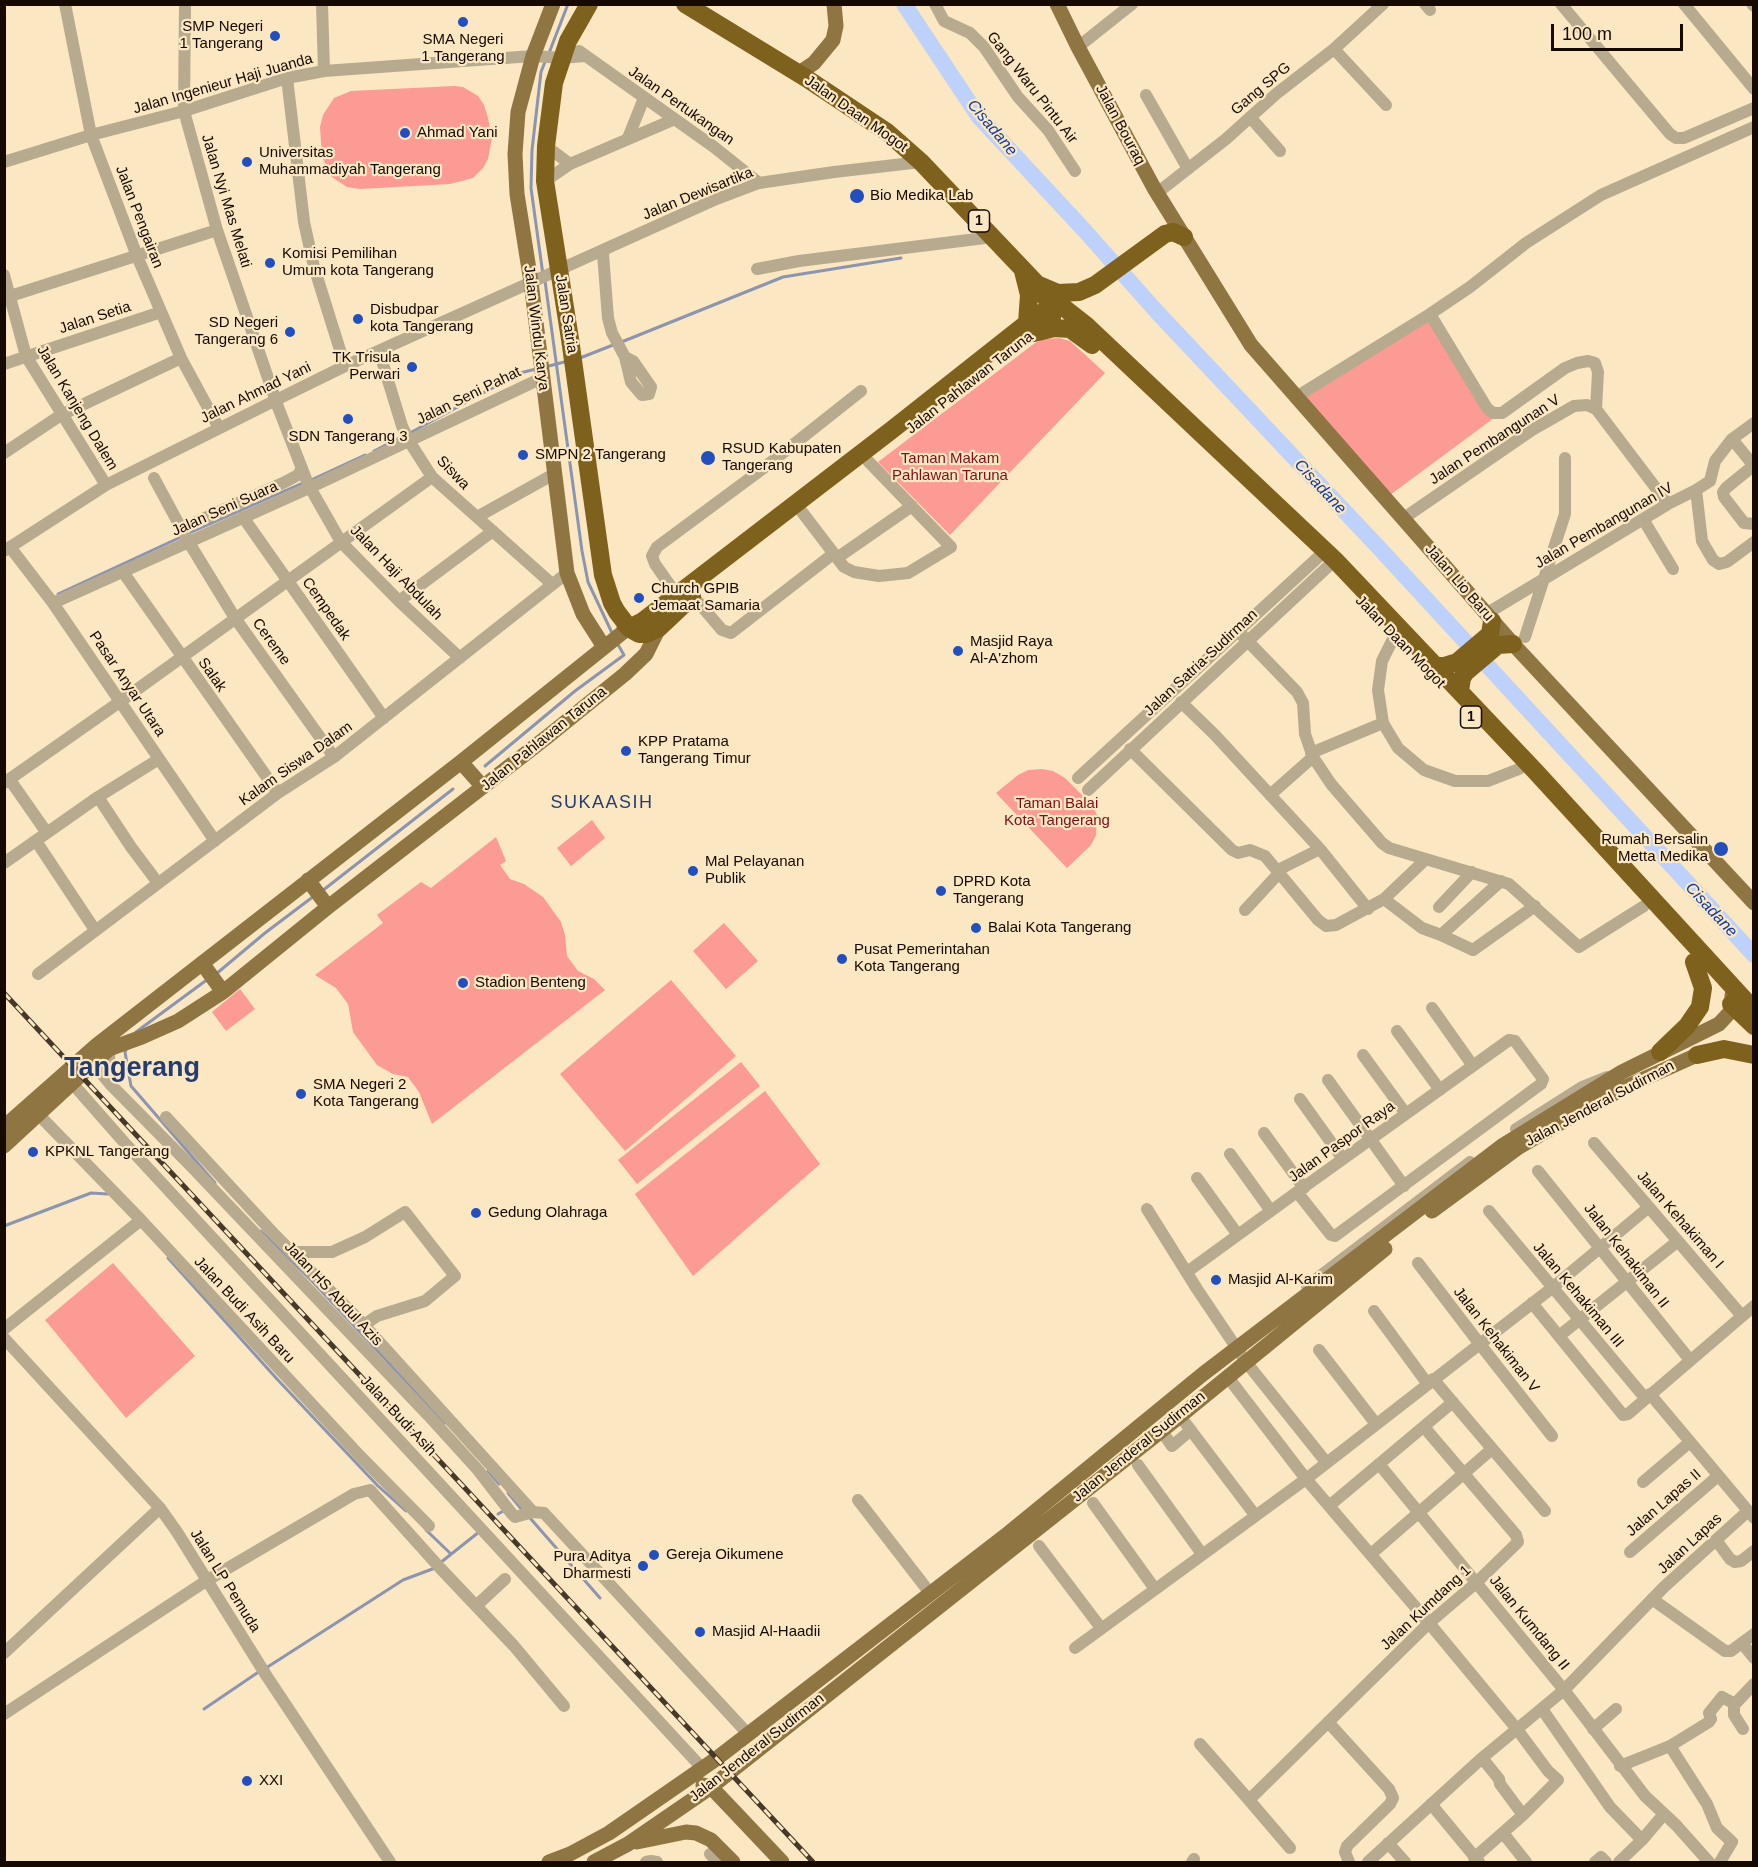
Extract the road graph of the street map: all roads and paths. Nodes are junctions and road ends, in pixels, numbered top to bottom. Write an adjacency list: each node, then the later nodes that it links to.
1 (65, 4): 30 (street, Jalan Pengairan)
2 (185, 4): 26 (street, Jalan Nyi Mas Melati)
3 (322, 4): 18 (street)
4 (553, 4): 17 (main road, Jalan Windu Karya)
5 (588, 4): 16 (highway, Jalan Satria)
6 (685, 4): 19 (highway, Jalan Daan Mogot / 1)
7 (834, 4): 19 (main road)
8 (935, 4): 38 (street, Gang Waru Pintu Air)
9 (1057, 4): 14 (main road, Jalan Bouraq)
10 (1132, 4): 14 (street)
11 (1383, 4): 15 (street, Gang SPG)
12 (1561, 4): 25 (street)
13 (1684, 4): 21 (street)
14 (1078, 48): 41 (main road, Jalan Bouraq)
15 (1334, 49): 24 (street); 27 (street, Gang SPG)
16 (563, 52): 17 (street, Jalan Ingenieur Haji Juanda); 23 (street, Jalan Pertukangan); 32 (highway, Jalan Satria)
17 (534, 56): 18 (street, Jalan Ingenieur Haji Juanda); 51 (main road, Jalan Windu Karya)
18 (324, 71): 20 (street, Jalan Ingenieur Haji Juanda)
19 (798, 73): 35 (highway, Jalan Daan Mogot / 1)
20 (287, 78): 26 (street, Jalan Ingenieur Haji Juanda); 65 (street)
21 (1754, 89)
22 (1146, 95): 37 (street)
23 (644, 98): 28 (street, Jalan Pertukangan); 31 (street)
24 (1386, 105)
25 (1754, 108)
26 (184, 111): 30 (street, Jalan Ingenieur Haji Juanda); 42 (street, Jalan Nyi Mas Melati)
27 (1250, 117): 33 (street); 37 (street, Gang SPG)
28 (675, 119): 31 (street); 40 (street, Jalan Pertukangan)
29 (1754, 127): 57 (street)
30 (91, 135): 34 (street, Jalan Ingenieur Haji Juanda); 46 (street, Jalan Pengairan)
31 (628, 138): 36 (street)
32 (546, 146): 36 (street); 39 (highway, Jalan Satria)
33 (1280, 151)
34 (4, 162)
35 (921, 162): 40 (street, Jalan Dewisartika); 43 (highway, Jalan Daan Mogot / 1)
36 (570, 164): 39 (street)
37 (1188, 169): 41 (street, Gang SPG)
38 (1075, 171)
39 (545, 181): 49 (highway, Jalan Satria)
40 (759, 183): 45 (street, Jalan Dewisartika)
41 (1157, 194): 44 (main road, Jalan Bouraq)
42 (217, 230): 46 (street); 69 (street, Jalan Nyi Mas Melati)
43 (993, 237): 47 (highway, Jalan Daan Mogot / 1); 48 (street)
44 (1186, 241): 53 (highway); 68 (main road, Jalan Lio Baru)
45 (605, 249): 49 (street, Jalan Dewisartika); 61 (street)
46 (137, 256): 54 (street); 55 (street, Jalan Pengairan)
47 (1021, 267): 52 (highway, Jalan Daan Mogot / 1); 59 (highway)
48 (757, 268)
49 (556, 271): 51 (street, Jalan Dewisartika); 115 (highway, Jalan Satria)
50 (4, 275): 54 (street, Jalan Kanjeng Dalem)
51 (532, 281): 60 (street, Jalan Ahmad Yani); 66 (main road, Jalan Windu Karya)
52 (1035, 282): 53 (highway); 56 (highway, Jalan Daan Mogot / 1)
53 (1092, 287): 58 (highway)
54 (8, 297): 62 (street, Jalan Kanjeng Dalem)
55 (161, 312): 62 (street, Jalan Setia); 63 (street, Jalan Pengairan)
56 (1057, 312): 58 (highway, Jalan Daan Mogot / 1); 59 (highway, Jalan Pahlawan Taruna)
57 (1430, 314): 68 (street); 70 (street)
58 (1086, 325): 103 (highway, Jalan Daan Mogot / 1)
59 (1030, 328): 78 (highway, Jalan Pahlawan Taruna); 103 (highway, Jalan Daan Mogot / 1); 110 (highway, Jalan Pahlawan Taruna)
60 (379, 351): 65 (street, Jalan Ahmad Yani); 75 (street, Siswa)
61 (622, 352)
62 (26, 357): 64 (street, Jalan Setia); 71 (street, Jalan Kanjeng Dalem)
63 (181, 358): 71 (street); 73 (street, Jalan Pengairan)
64 (4, 364)
65 (345, 366): 69 (street, Jalan Ahmad Yani)
66 (541, 371): 75 (street, Jalan Seni Pahat); 81 (main road, Jalan Windu Karya)
67 (861, 391): 110 (street)
68 (1296, 397): 92 (main road, Jalan Lio Baru)
69 (276, 400): 73 (street, Jalan Ahmad Yani); 80 (street, Jalan Haji Abdulah)
70 (1596, 409): 87 (street); 92 (street, Jalan Pembangunan V)
71 (61, 414): 76 (street); 84 (street, Jalan Kanjeng Dalem)
72 (1754, 423): 74 (street)
73 (219, 428): 84 (street, Jalan Ahmad Yani)
74 (1732, 438): 79 (street); 86 (street)
75 (409, 440): 82 (street, Siswa); 85 (street, Jalan Seni Suara)
76 (5, 452)
77 (1564, 458): 107 (street)
78 (868, 461): 88 (street); 89 (highway, Jalan Pahlawan Taruna)
79 (1753, 466): 95 (street)
80 (302, 469): 85 (street, Jalan Haji Abdulah); 94 (street)
81 (554, 474): 91 (street); 106 (main road, Jalan Windu Karya)
82 (432, 477): 91 (street, Siswa); 99 (street)
83 (154, 478): 98 (street, Cereme)
84 (106, 485): 101 (street, Jalan Ahmad Yani)
85 (309, 486): 90 (street, Jalan Seni Suara); 99 (street, Jalan Haji Abdulah)
86 (1696, 490): 87 (street, Jalan Pembangunan IV); 100 (street, Jalan Pembangunan IV)
87 (1668, 504): 93 (street, Jalan Pembangunan IV)
88 (912, 506): 102 (street); 102 (street)
89 (802, 512): 102 (street); 110 (highway, Jalan Pahlawan Taruna)
90 (243, 517): 98 (street, Jalan Seni Suara); 108 (street, Cempedak)
91 (477, 517): 96 (street, Siswa)
92 (1404, 519): 117 (main road, Jalan Lio Baru)
93 (1643, 519): 104 (street); 107 (street, Jalan Pembangunan IV)
94 (196, 522)
95 (1754, 524)
96 (493, 531): 109 (street, Siswa); 111 (street)
97 (4, 535): 101 (street, Pasar Anyar Utara)
98 (186, 538): 105 (street, Jalan Seni Suara); 113 (street, Cereme)
99 (341, 542): 108 (street); 111 (street, Jalan Haji Abdulah)
100 (1754, 542)
101 (9, 548): 112 (street, Pasar Anyar Utara)
102 (835, 556): 110 (street)
103 (1327, 559): 116 (street, Jalan Satria-Sudirman); 118 (highway, Jalan Daan Mogot / 1); 119 (street, Jalan Satria-Sudirman); 123 (highway, Jalan Daan Mogot / 1)
104 (1673, 569)
105 (123, 572): 112 (street, Jalan Seni Suara); 121 (street, Salak)
106 (567, 573): 109 (street, Kalam Siswa Dalam); 120 (main road, Jalan Windu Karya)
107 (1545, 578): 117 (street, Jalan Pembangunan IV); 117 (street)
108 (288, 581): 113 (street); 128 (street, Cempedak)
109 (552, 584): 122 (street, Kalam Siswa Dalam)
110 (685, 595): 114 (highway, Jalan Pahlawan Taruna); 115 (highway, Jalan Pahlawan Taruna)
111 (399, 601): 122 (street, Jalan Haji Abdulah)
112 (53, 603): 126 (street, Pasar Anyar Utara)
113 (235, 618): 121 (street); 132 (street, Cereme)
114 (659, 628): 115 (highway); 138 (main road, Jalan Pahlawan Taruna)
115 (624, 629): 120 (main road)
116 (1237, 630): 119 (street); 136 (street, Jalan Satria-Sudirman)
117 (1501, 632): 124 (highway); 156 (main road, Jalan Lio Baru)
118 (1395, 636): 129 (street); 135 (highway, Jalan Daan Mogot / 1)
119 (1247, 641): 127 (street, Jalan Satria-Sudirman); 131 (street)
120 (606, 645): 134 (main road)
121 (181, 658): 126 (street); 140 (street, Salak)
122 (460, 658): 128 (street, Kalam Siswa Dalam)
123 (1437, 666): 124 (highway); 125 (highway, Jalan Daan Mogot / 1)
124 (1461, 668): 125 (highway)
125 (1460, 691): 154 (highway, Jalan Daan Mogot / 1)
126 (121, 701): 133 (street, Pasar Anyar Utara); 137 (street)
127 (1181, 702): 130 (street, Jalan Satria-Sudirman); 141 (street)
128 (384, 718): 132 (street, Kalam Siswa Dalam)
129 (1383, 723): 131 (street); 135 (street)
130 (1130, 750): 139 (street, Jalan Satria-Sudirman); 149 (street)
131 (1312, 755): 141 (street); 147 (street)
132 (334, 757): 140 (street, Kalam Siswa Dalam)
133 (159, 759): 142 (street); 145 (street, Pasar Anyar Utara)
134 (461, 762): 138 (main road); 153 (main road)
135 (1519, 769): 154 (highway, Jalan Daan Mogot / 1)
136 (1078, 777)
137 (7, 782): 143 (street)
138 (483, 788): 157 (main road, Jalan Pahlawan Taruna)
139 (1088, 789)
140 (278, 793): 145 (street, Kalam Siswa Dalam)
141 (1270, 795): 146 (street)
142 (98, 796): 143 (street); 152 (street)
143 (47, 833): 144 (street)
144 (36, 841): 148 (street); 162 (street)
145 (215, 841): 152 (street, Kalam Siswa Dalam)
146 (1320, 849): 149 (street); 160 (street)
147 (1426, 859): 150 (street); 155 (street)
148 (4, 863)
149 (1279, 871): 160 (street); 161 (street)
150 (1472, 872): 151 (street); 159 (street)
151 (1501, 881): 158 (street); 163 (street)
152 (158, 883): 162 (street, Kalam Siswa Dalam)
153 (310, 883): 157 (main road); 165 (main road)
154 (1642, 898): 158 (street); 164 (highway, Jalan Daan Mogot / 1); 167 (highway, Jalan Daan Mogot / 1)
155 (1384, 899): 160 (street); 163 (street)
156 (1754, 903)
157 (326, 904): 168 (main road, Jalan Pahlawan Taruna)
158 (1535, 906): 163 (street)
159 (1439, 907)
160 (1368, 909)
161 (1245, 910)
162 (94, 930): 166 (street, Kalam Siswa Dalam)
163 (1441, 935)
164 (1694, 962): 169 (highway, Jalan Daan Mogot / 1); 175 (highway)
165 (203, 965): 168 (main road); 189 (main road)
166 (38, 974)
167 (1727, 981): 169 (main road, Jalan Daan Mogot); 171 (highway, Jalan Daan Mogot / 1)
168 (221, 989): 174 (main road, Jalan Pahlawan Taruna)
169 (1733, 1005): 172 (highway, Jalan Daan Mogot / 1); 175 (main road, Jalan Jenderal Sudirman)
170 (1432, 1008): 180 (street)
171 (1754, 1010)
172 (1754, 1026)
173 (1397, 1031): 184 (street)
174 (112, 1047): 179 (main road, Jalan Pahlawan Taruna); 183 (street)
175 (1660, 1052): 227 (main road, Jalan Jenderal Sudirman)
176 (1364, 1055): 187 (street)
177 (1697, 1055): 178 (highway); 230 (main road, Jalan Jenderal Sudirman)
178 (1754, 1055)
179 (93, 1064): 182 (main road, Jalan Pahlawan Taruna); 183 (street, Jalan HS Abdul Azis)
180 (1473, 1066): 184 (street, Jalan Paspor Raya); 200 (street, Jalan Paspor Raya)
181 (1328, 1080): 191 (street)
182 (72, 1083): 186 (main road, Jalan Pahlawan Taruna); 298 (street, Jalan Budi Asih)
183 (110, 1084): 196 (street, Jalan HS Abdul Azis)
184 (1440, 1090): 187 (street, Jalan Paspor Raya)
185 (1300, 1099): 195 (street)
186 (38, 1114): 193 (main road, Jalan Pahlawan Taruna); 206 (street, Jalan Budi Asih Baru)
187 (1406, 1114): 191 (street, Jalan Paspor Raya)
188 (166, 1117): 197 (street)
189 (4, 1127)
190 (1264, 1133): 201 (street)
191 (1371, 1140): 195 (street, Jalan Paspor Raya); 200 (street)
192 (1594, 1143): 202 (street, Jalan Kehakiman I)
193 (4, 1146)
194 (1230, 1154): 204 (street)
195 (1343, 1159): 201 (street, Jalan Paspor Raya)
196 (191, 1166): 197 (street); 210 (street, Jalan HS Abdul Azis)
197 (212, 1166): 207 (street)
198 (1538, 1171): 211 (street, Jalan Kehakiman II)
199 (1197, 1178): 208 (street)
200 (1404, 1186): 201 (street)
201 (1301, 1190): 204 (street, Jalan Paspor Raya)
202 (1649, 1207): 209 (street, Jalan Kehakiman I); 211 (street)
203 (1147, 1209): 214 (street)
204 (1272, 1211): 208 (street, Jalan Paspor Raya)
205 (1489, 1211): 216 (street, Jalan Kehakiman III)
206 (138, 1223): 223 (street); 261 (street, Jalan Budi Asih Baru)
207 (275, 1235): 210 (street); 212 (street)
208 (1238, 1235): 214 (street, Jalan Paspor Raya)
209 (1678, 1241): 215 (street); 220 (street, Jalan Kehakiman I)
210 (263, 1242): 235 (street, Jalan HS Abdul Azis)
211 (1601, 1247): 215 (street, Jalan Kehakiman II); 216 (street)
212 (291, 1251): 222 (street); 222 (street)
213 (1418, 1263): 226 (street, Jalan Kehakiman V)
214 (1187, 1272): 227 (street)
215 (1628, 1283): 221 (street); 229 (street, Jalan Kehakiman II)
216 (1552, 1288): 217 (street); 221 (street, Jalan Kehakiman III)
217 (1532, 1303): 224 (street); 226 (street)
218 (1754, 1306): 220 (street)
219 (1374, 1311): 232 (street)
220 (1742, 1316): 229 (street)
221 (1580, 1321): 224 (street); 233 (street, Jalan Kehakiman III)
222 (364, 1325): 235 (street)
223 (4, 1329)
224 (1559, 1336): 233 (street)
225 (4, 1338): 255 (street, Jalan LP Pemuda)
226 (1479, 1344): 232 (street); 241 (street, Jalan Kehakiman V)
227 (1237, 1348): 230 (street); 272 (main road, Jalan Jenderal Sudirman)
228 (1319, 1350): 237 (street)
229 (1690, 1360): 233 (street)
230 (1246, 1362): 231 (main road, Jalan Jenderal Sudirman); 244 (street)
231 (1227, 1376): 236 (main road, Jalan Jenderal Sudirman); 249 (street)
232 (1430, 1381): 234 (street); 237 (street)
233 (1648, 1396): 242 (street, Jalan Kehakiman III)
234 (1452, 1402): 238 (street); 243 (street)
235 (433, 1411): 251 (street)
236 (1180, 1416): 239 (main road, Jalan Jenderal Sudirman); 240 (street)
237 (1376, 1424): 244 (street)
238 (1424, 1427): 245 (street); 247 (street, Jalan Kumdang 1)
239 (1161, 1430): 240 (street); 300 (main road, Jalan Jenderal Sudirman)
240 (1191, 1430): 260 (street)
241 (1552, 1436)
242 (1690, 1442): 248 (street, Jalan Kehakiman III); 250 (street)
243 (1492, 1449): 247 (street); 256 (street)
244 (1326, 1462): 249 (street)
245 (1379, 1464): 254 (street); 257 (street, Jalan Kumdang II)
246 (1138, 1465): 266 (street)
247 (1465, 1474): 257 (street); 270 (street, Jalan Kumdang 1)
248 (1718, 1476): 259 (street, Jalan Kehakiman III); 265 (street, Jalan Lapas II)
249 (1305, 1479): 254 (street); 260 (street)
250 (1643, 1482)
251 (497, 1483): 258 (street); 258 (street)
252 (858, 1500): 272 (street)
253 (1093, 1503): 271 (street)
254 (1329, 1506): 267 (street)
255 (160, 1508): 269 (street, Jalan LP Pemuda); 280 (street)
256 (1545, 1511)
257 (1420, 1512): 267 (street); 270 (street, Jalan Kumdang II)
258 (525, 1514): 293 (street)
259 (1750, 1514): 262 (street, Jalan Lapas)
260 (1255, 1515): 266 (street)
261 (429, 1526)
262 (1716, 1540): 264 (street); 273 (street, Jalan Lapas)
263 (1039, 1546): 276 (street)
264 (1754, 1551)
265 (1630, 1552)
266 (1202, 1554): 271 (street)
267 (1371, 1554): 275 (street)
268 (505, 1579): 274 (street)
269 (206, 1581): 274 (street); 288 (street); 313 (street, Jalan LP Pemuda)
270 (1476, 1582): 275 (street, Jalan Kumdang 1); 283 (street, Jalan Kumdang II)
271 (1155, 1589): 276 (street)
272 (930, 1593): 293 (main road, Jalan Jenderal Sudirman)
273 (1652, 1599): 278 (street); 283 (street, Jalan Lapas)
274 (476, 1606): 285 (street)
275 (1429, 1623): 289 (street, Jalan Kumdang 1); 290 (street)
276 (1101, 1628): 279 (street)
277 (1754, 1634): 278 (street)
278 (1742, 1643): 281 (street)
279 (1075, 1648)
280 (4, 1653)
281 (1754, 1658)
282 (1754, 1684): 284 (street)
283 (1564, 1690): 286 (street, Jalan Lapas); 292 (street, Jalan Kumdang II)
284 (1735, 1704): 291 (street); 295 (street)
285 (564, 1706)
286 (1542, 1709): 290 (street, Jalan Lapas); 308 (street)
287 (1616, 1709): 292 (street)
288 (4, 1714)
289 (1329, 1722): 301 (street, Jalan Kumdang 1); 319 (street)
290 (1516, 1728): 296 (street, Jalan Lapas); 304 (street)
291 (1743, 1729)
292 (1593, 1730): 297 (street, Jalan Kumdang II)
293 (748, 1734): 298 (main road, Jalan Jenderal Sudirman)
294 (1200, 1744): 301 (street)
295 (1670, 1746): 297 (street); 327 (street)
296 (1482, 1758): 302 (street, Jalan Lapas); 304 (street)
297 (1620, 1766): 303 (street, Jalan Kumdang II)
298 (703, 1769): 299 (main road, Jalan Jenderal Sudirman)
299 (676, 1787): 300 (main road); 305 (main road, Jalan Jenderal Sudirman)
300 (711, 1787): 307 (main road, Jalan Jenderal Sudirman); 318 (main road)
301 (1249, 1800): 310 (street)
302 (1431, 1804): 309 (street, Jalan Lapas); 311 (street)
303 (1664, 1814): 308 (street); 326 (street, Jalan Kumdang II)
304 (1523, 1815): 306 (street)
305 (630, 1819): 307 (main road); 314 (main road, Jalan Jenderal Sudirman)
306 (1503, 1833): 311 (street); 322 (street)
307 (634, 1839): 312 (main road, Jalan Jenderal Sudirman); 317 (main road)
308 (1642, 1840): 325 (street)
309 (1388, 1843): 320 (street, Jalan Lapas); 321 (street)
310 (1290, 1848)
311 (1476, 1860)
312 (597, 1862)
313 (390, 1863)
314 (549, 1863)
315 (646, 1863): 316 (street)
316 (657, 1863)
317 (733, 1863)
318 (782, 1863)
319 (1349, 1863)
320 (1368, 1863)
321 (1405, 1863)
322 (1526, 1863)
323 (1595, 1863): 324 (street)
324 (1606, 1863)
325 (1619, 1863)
326 (1709, 1863)
327 (1720, 1863)

